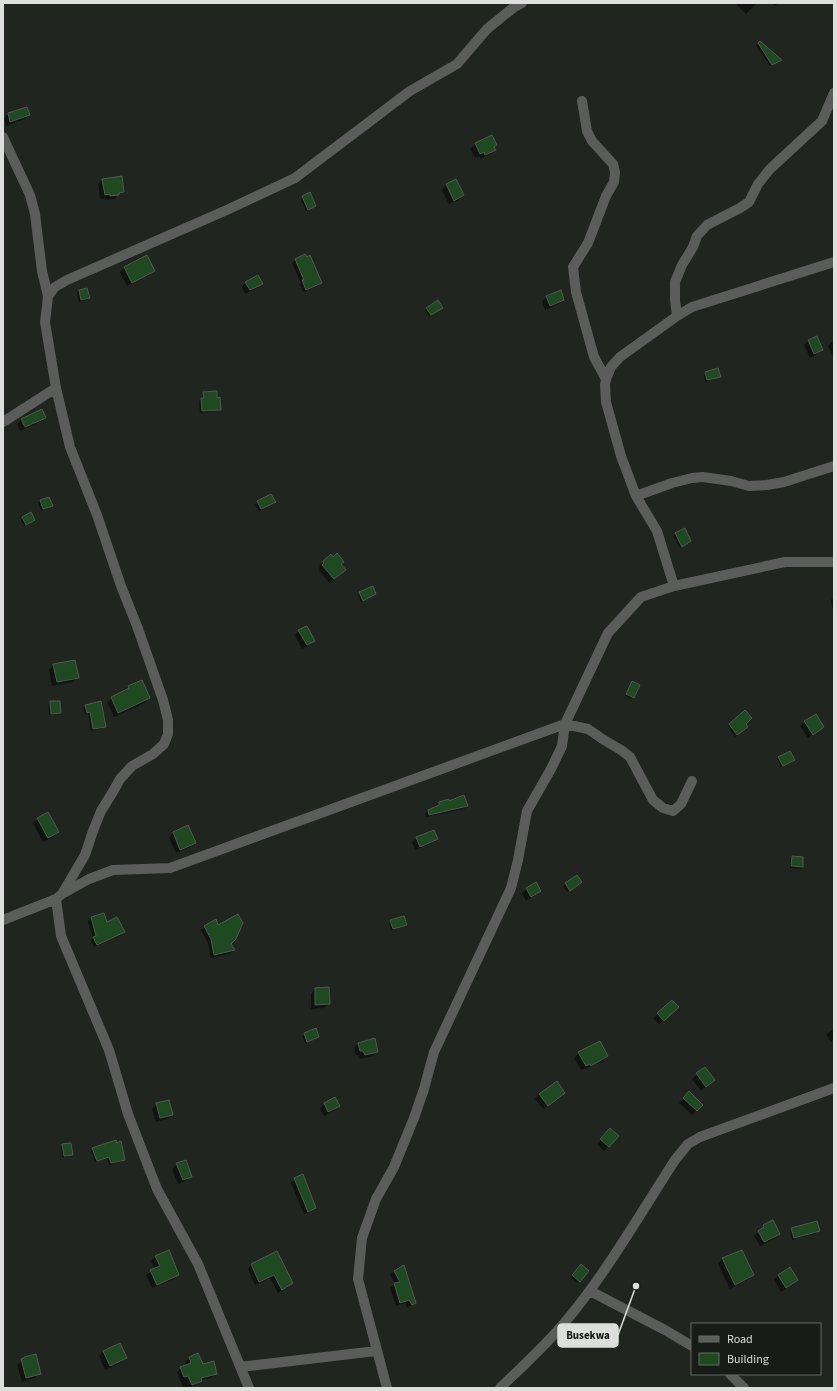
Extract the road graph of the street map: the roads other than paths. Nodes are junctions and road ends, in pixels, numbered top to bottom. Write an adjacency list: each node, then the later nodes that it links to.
1 (522, 3): 6 (street)
2 (834, 93): 7 (street)
3 (582, 102): 8 (street)
4 (3, 137): 6 (street)
5 (834, 262): 7 (street)
6 (48, 296): 9 (street)
7 (677, 316): 8 (street)
8 (606, 379): 12 (street)
9 (56, 388): 10 (street); 17 (street)
10 (3, 422)
11 (834, 466): 12 (street)
12 (636, 496): 14 (street)
13 (834, 562): 14 (street)
14 (674, 586): 15 (street)
15 (565, 724): 16 (street); 17 (street); 22 (street)
16 (692, 781)
17 (59, 897): 18 (street); 23 (street)
18 (3, 920)
19 (834, 1088): 20 (street)
20 (590, 1291): 21 (street); 27 (street)
21 (691, 1345)
22 (376, 1351): 23 (street); 26 (street)
23 (240, 1367): 25 (street)
24 (731, 1375): 28 (street)
25 (249, 1388)
26 (387, 1388)
27 (500, 1388)
28 (744, 1388)

